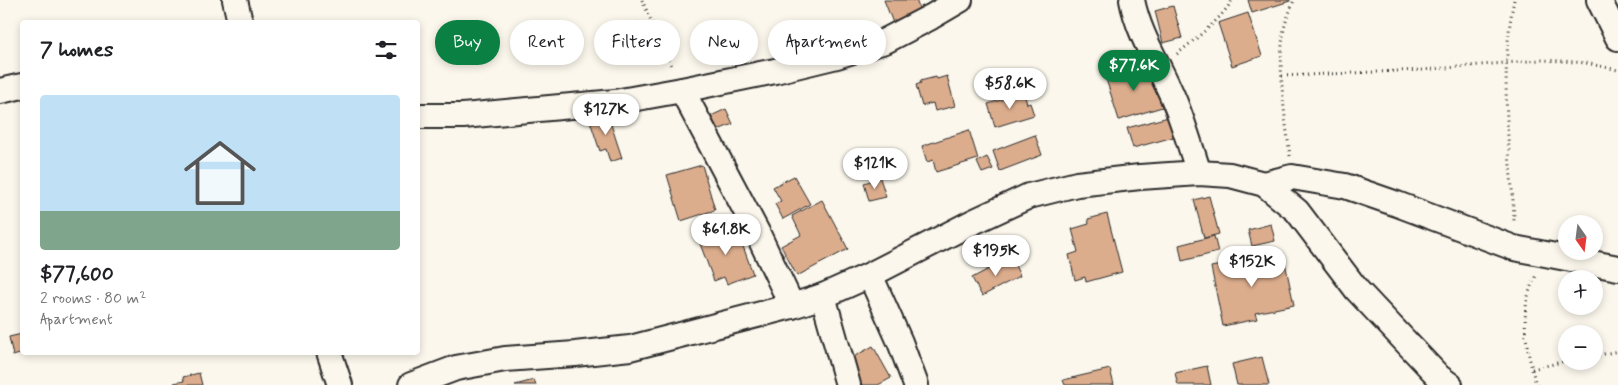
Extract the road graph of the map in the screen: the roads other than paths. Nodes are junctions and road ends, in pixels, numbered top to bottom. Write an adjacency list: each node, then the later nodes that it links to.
1 (235, 0): 5 (street)
2 (960, 0): 8 (street)
3 (1132, 0): 11 (street)
4 (1599, 0): 6 (street)
5 (240, 20)
6 (1618, 38)
7 (20, 86): 9 (street)
8 (682, 90): 10 (street); 16 (street)
9 (0, 91)
10 (420, 116)
11 (1199, 173): 12 (street); 14 (street)
12 (1264, 184): 13 (street); 18 (street)
13 (1618, 268)
14 (870, 275): 15 (street); 22 (street)
15 (823, 296): 16 (street); 21 (street)
16 (792, 306): 20 (street)
17 (330, 355): 19 (street)
18 (1437, 382)
19 (340, 385)
20 (411, 385)
21 (848, 385)
22 (916, 385)

